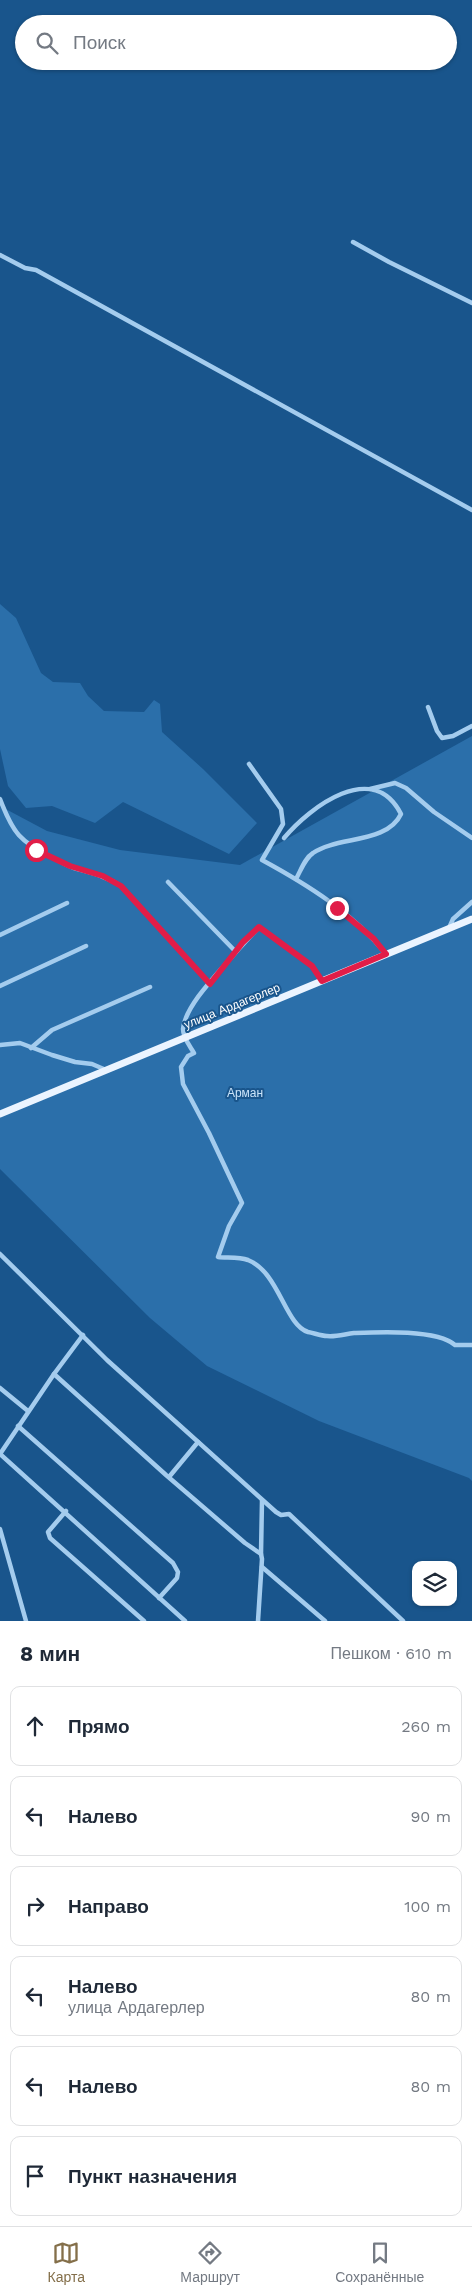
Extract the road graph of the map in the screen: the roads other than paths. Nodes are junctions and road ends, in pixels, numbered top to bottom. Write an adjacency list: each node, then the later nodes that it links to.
1 (353, 242): 3 (street)
2 (0, 254): 4 (street)
3 (472, 303)
4 (472, 510)
5 (428, 706): 6 (street)
6 (472, 726)
7 (249, 764): 12 (street)
8 (370, 788): 10 (street); 11 (street); 12 (street)
9 (0, 799): 23 (street)
10 (284, 838)
11 (472, 838)
12 (296, 878): 21 (street)
13 (168, 882): 20 (street)
14 (472, 902): 17 (street)
15 (67, 903): 18 (street)
16 (472, 919): 17 (main road, улица Ардагерлер)
17 (449, 928): 21 (main road, улица Ардагерлер)
18 (0, 935)
19 (86, 946): 24 (street)
20 (236, 952): 22 (street); 23 (street)
21 (386, 954): 22 (main road, улица Ардагерлер)
22 (322, 981): 26 (main road, улица Ардагерлер)
23 (210, 984): 26 (street)
24 (0, 986)
25 (150, 987): 28 (street)
26 (185, 1037): 29 (main road, улица Ардагерлер); 33 (street)
27 (0, 1045): 28 (street)
28 (31, 1048): 29 (street)
29 (106, 1070): 30 (main road, улица Ардагерлер)
30 (0, 1114)
31 (0, 1254): 32 (street)
32 (83, 1335): 34 (street); 38 (street)
33 (472, 1345)
34 (54, 1374): 36 (street); 40 (street)
35 (0, 1388): 36 (street)
36 (28, 1411): 37 (street)
37 (18, 1426): 39 (street); 46 (street)
38 (198, 1442): 40 (street); 41 (street)
39 (0, 1454): 42 (street)
40 (169, 1477): 44 (street)
41 (262, 1500): 44 (street); 52 (street)
42 (66, 1511): 46 (street); 48 (street)
43 (0, 1529): 47 (street)
44 (261, 1554): 45 (street)
45 (262, 1566): 50 (street); 51 (street)
46 (159, 1598): 49 (street)
47 (26, 1621)
48 (144, 1621)
49 (185, 1621)
50 (258, 1621)
51 (325, 1621)
52 (403, 1621)

